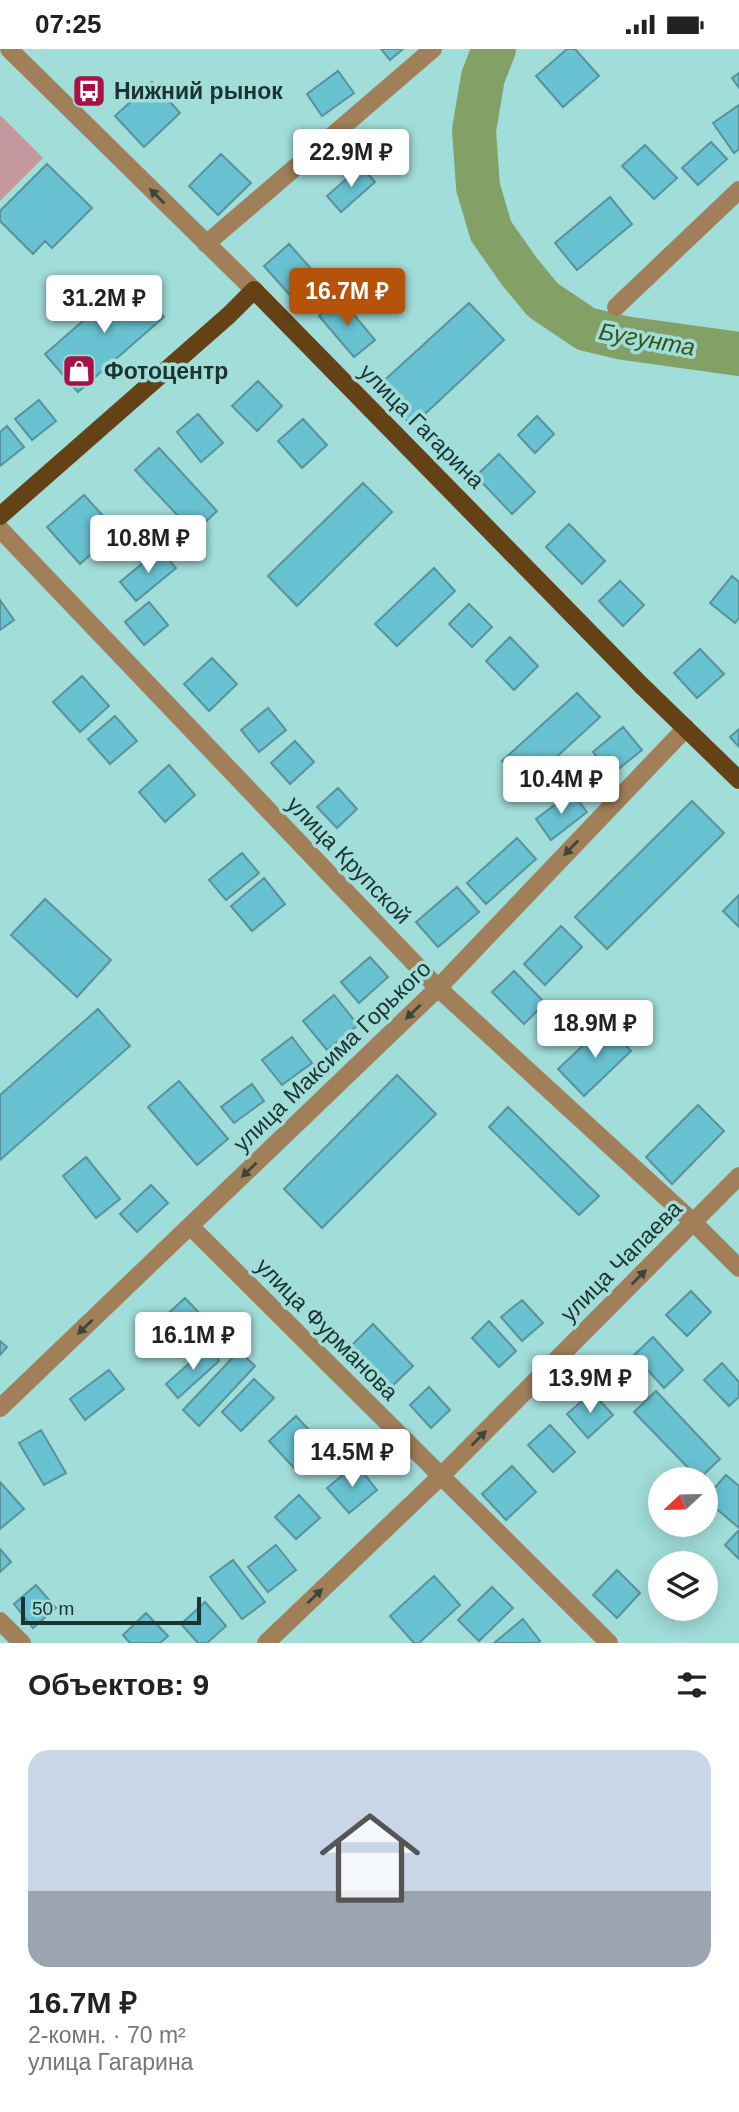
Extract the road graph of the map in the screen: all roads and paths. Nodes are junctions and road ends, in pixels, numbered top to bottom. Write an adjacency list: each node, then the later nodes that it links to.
1 (9, 49): 4 (street, улица Гагарина, one-way to 1)
2 (433, 49): 4 (street)
3 (739, 190): 6 (street)
4 (206, 244): 5 (street, улица Гагарина)
5 (254, 291): 7 (main road); 9 (main road, улица Гагарина)
6 (615, 307)
7 (0, 516)
8 (0, 529): 11 (street, улица Крупской)
9 (686, 728): 10 (main road, улица Гагарина); 11 (street, улица Максима Горького, one-way to 11)
10 (739, 780)
11 (438, 988): 13 (street, улица Крупской); 14 (street, улица Максима Горького, one-way to 14)
12 (739, 1176): 13 (street, улица Чапаева)
13 (693, 1222): 15 (street, улица Крупской); 17 (street, улица Чапаева, one-way to 13)
14 (191, 1227): 16 (street, улица Максима Горького, one-way to 16); 17 (street, улица Фурманова)
15 (739, 1268)
16 (0, 1408)
17 (440, 1477): 20 (street, улица Чапаева, one-way to 17); 21 (street, улица Фурманова)
18 (0, 1621): 19 (street)
19 (23, 1643)
20 (266, 1643)
21 (609, 1643)

